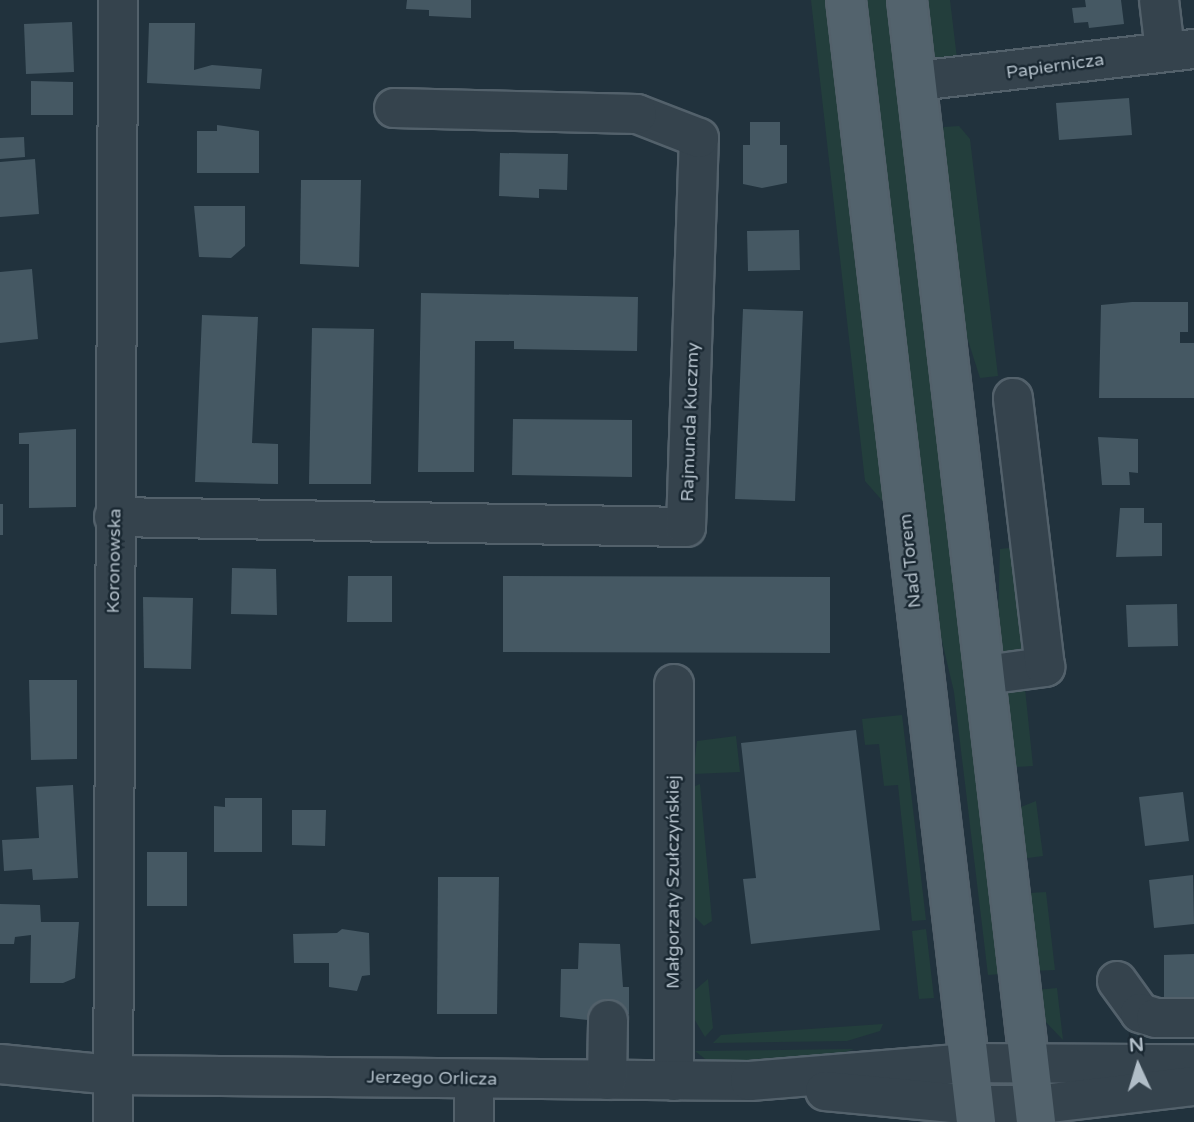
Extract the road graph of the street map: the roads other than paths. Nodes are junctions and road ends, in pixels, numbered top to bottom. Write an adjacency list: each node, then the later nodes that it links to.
1 (118, 0): 9 (street, Koronowska)
2 (846, 0): 16 (main road, Nad Torem)
3 (908, 0): 6 (main road)
4 (1159, 0): 5 (street)
5 (1180, 50): 6 (street, Papiernicza)
6 (917, 81): 10 (main road)
7 (394, 108): 9 (street, Rajmunda Kuczmy)
8 (1013, 398): 10 (street)
9 (114, 517): 19 (street, Koronowska)
10 (985, 675): 15 (main road)
11 (674, 684): 22 (street, Małgorzaty Szułczyńskiej)
12 (1116, 981): 13 (street)
13 (1194, 1018)
14 (608, 1020): 21 (street)
15 (1029, 1062): 16 (street, Jerzego Orlicza); 17 (street, Jerzego Orlicza); 26 (main road)
16 (969, 1063): 23 (street, Jerzego Orlicza); 25 (main road, Nad Torem)
17 (1194, 1064)
18 (0, 1065): 19 (street, Jerzego Orlicza)
19 (113, 1075): 20 (street, Jerzego Orlicza); 27 (street, Koronowska)
20 (474, 1079): 21 (street, Jerzego Orlicza); 28 (street)
21 (607, 1080): 22 (street, Jerzego Orlicza)
22 (674, 1081): 23 (street, Jerzego Orlicza)
23 (750, 1081): 25 (street, Jerzego Orlicza)
24 (1194, 1086): 26 (street, Jerzego Orlicza)
25 (975, 1114): 26 (street, Jerzego Orlicza)
26 (1035, 1114)
27 (113, 1122)
28 (474, 1122)

